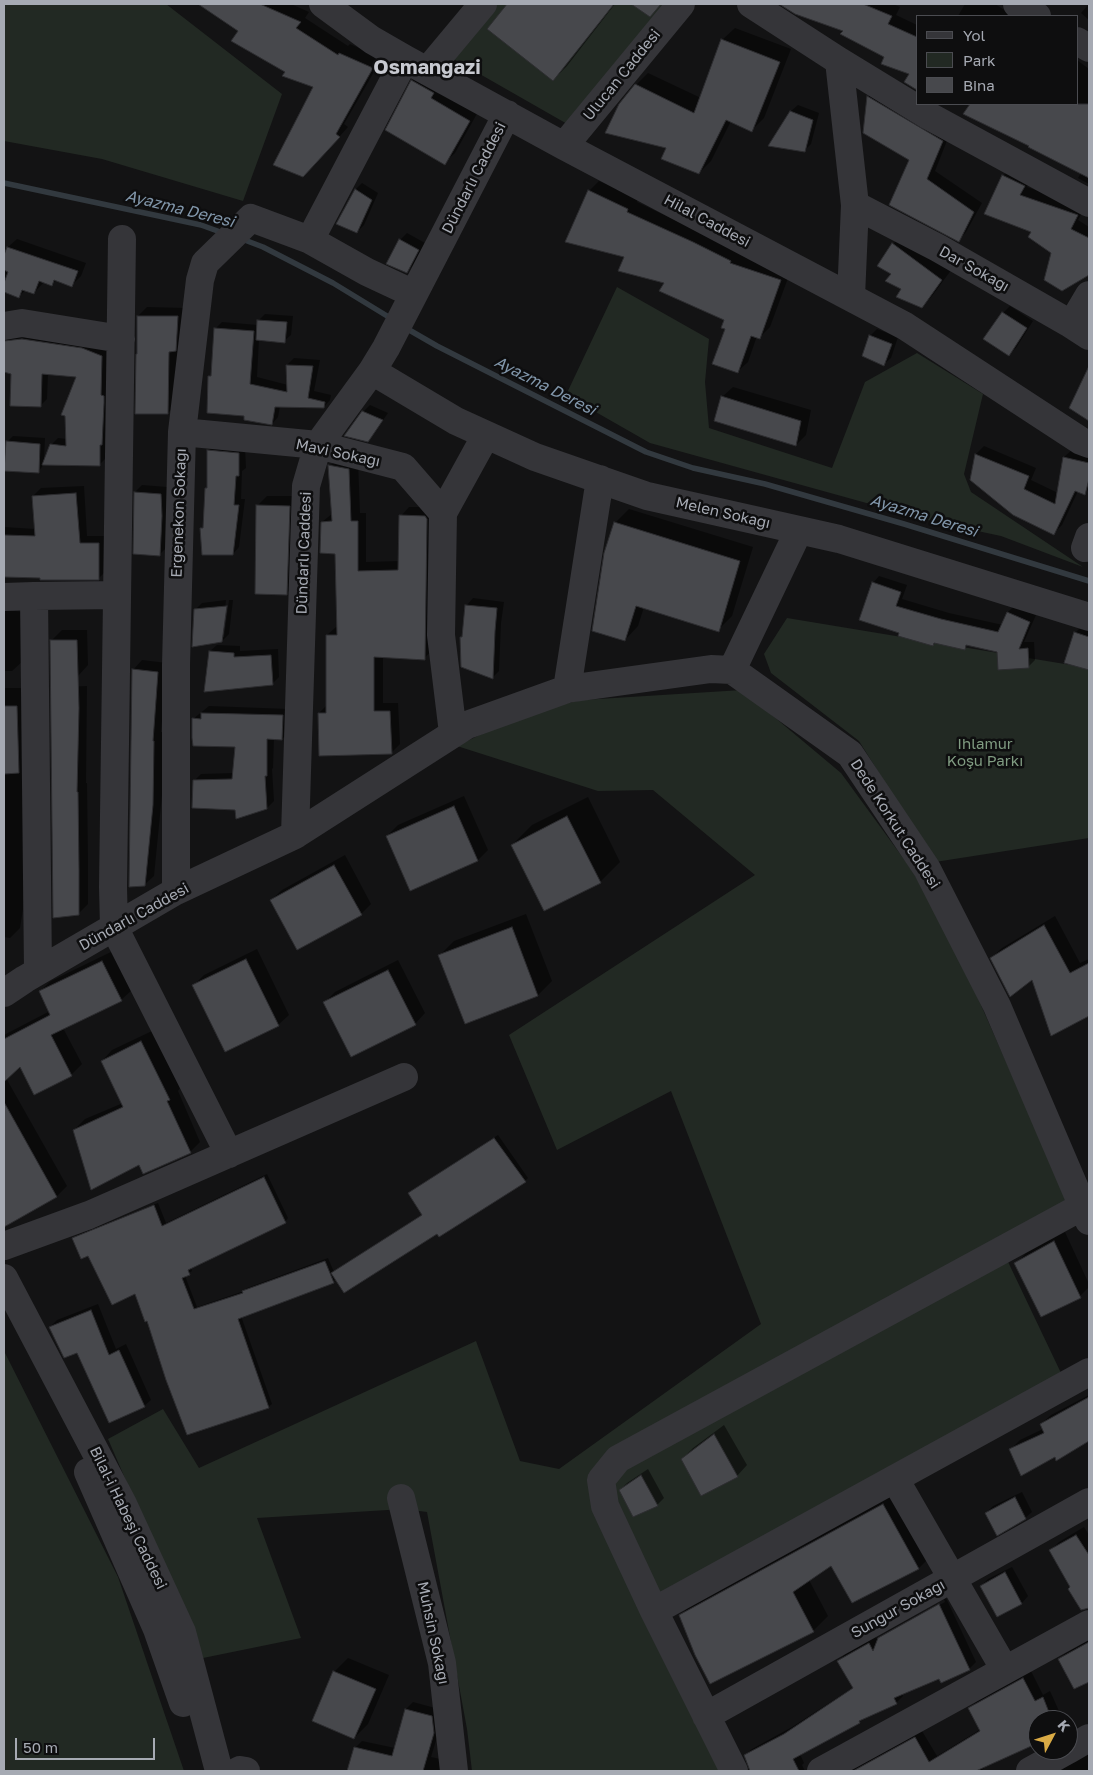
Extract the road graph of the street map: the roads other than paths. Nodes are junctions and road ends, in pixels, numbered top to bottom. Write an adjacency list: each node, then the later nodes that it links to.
1 (322, 4): 10 (street, Hilal Caddesi)
2 (484, 4): 10 (street)
3 (681, 4): 12 (street, Ulucan Caddesi)
4 (751, 4): 9 (street)
5 (1017, 4): 6 (street)
6 (1036, 15)
7 (1078, 42): 8 (street)
8 (1089, 48)
9 (839, 61): 13 (street); 14 (street)
10 (416, 65): 11 (street, Hilal Caddesi); 16 (street)
11 (507, 114): 12 (street, Hilal Caddesi); 19 (street, Dündarlı Caddesi)
12 (564, 146): 18 (street, Hilal Caddesi)
13 (1089, 203)
14 (855, 205): 18 (street); 21 (street, Dar Sokağı)
15 (122, 238): 22 (street)
16 (310, 240): 19 (street, Ergenekon Sokağı); 24 (street, Ergenekon Sokağı)
17 (1089, 295): 21 (street)
18 (851, 297): 26 (street, Hilal Caddesi)
19 (404, 314): 23 (street, Dündarlı Caddesi)
20 (4, 326): 22 (street)
21 (1079, 329)
22 (121, 339): 31 (street)
23 (372, 371): 25 (street, Melen Sokağı); 27 (street, Dündarlı Caddesi)
24 (182, 432): 27 (street, Mavi Sokağı); 39 (street, Ergenekon Sokağı)
25 (486, 435): 28 (street, Melen Sokağı); 29 (street)
26 (1089, 444)
27 (318, 445): 29 (street, Mavi Sokağı); 38 (street, Dündarlı Caddesi)
28 (600, 480): 30 (street, Melen Sokağı); 36 (street)
29 (443, 512): 37 (street)
30 (798, 530): 34 (street, Melen Sokağı); 35 (street)
31 (117, 594): 32 (street); 40 (street)
32 (34, 596): 33 (street); 41 (street)
33 (4, 597)
34 (1089, 617)
35 (732, 670): 36 (street, Dündarlı Caddesi); 45 (street, Dede Korkut Caddesi)
36 (568, 690): 37 (street, Dündarlı Caddesi)
37 (453, 733): 38 (street, Dündarlı Caddesi)
38 (295, 835): 39 (street, Dündarlı Caddesi)
39 (176, 891): 40 (street, Dündarlı Caddesi)
40 (114, 927): 41 (street, Dündarlı Caddesi); 44 (street)
41 (38, 971): 42 (street, Dündarlı Caddesi)
42 (4, 993)
43 (404, 1077): 44 (street)
44 (229, 1154): 46 (street)
45 (1086, 1214): 54 (street)
46 (4, 1246)
47 (4, 1279): 62 (street, Bilal-i Habeşi Caddesi)
48 (4, 1312): 61 (street, Bilal-i Habeşi Caddesi)
49 (1089, 1372): 50 (street)
50 (895, 1478): 53 (street); 54 (street)
51 (401, 1498): 65 (street, Muhsin Sokağı)
52 (1089, 1502): 53 (street, Sungur Sokağı)
53 (951, 1579): 56 (street); 57 (street, Sungur Sokağı)
54 (654, 1611): 57 (street)
55 (1089, 1624): 56 (street)
56 (1005, 1670): 67 (street)
57 (706, 1716): 66 (street)
58 (1089, 1738): 59 (street)
59 (1078, 1744)
60 (1050, 1760): 68 (street)
61 (200, 1771)
62 (219, 1771)
63 (238, 1771): 64 (street)
64 (246, 1771)
65 (454, 1771)
66 (734, 1771)
67 (822, 1771)
68 (1030, 1771)

